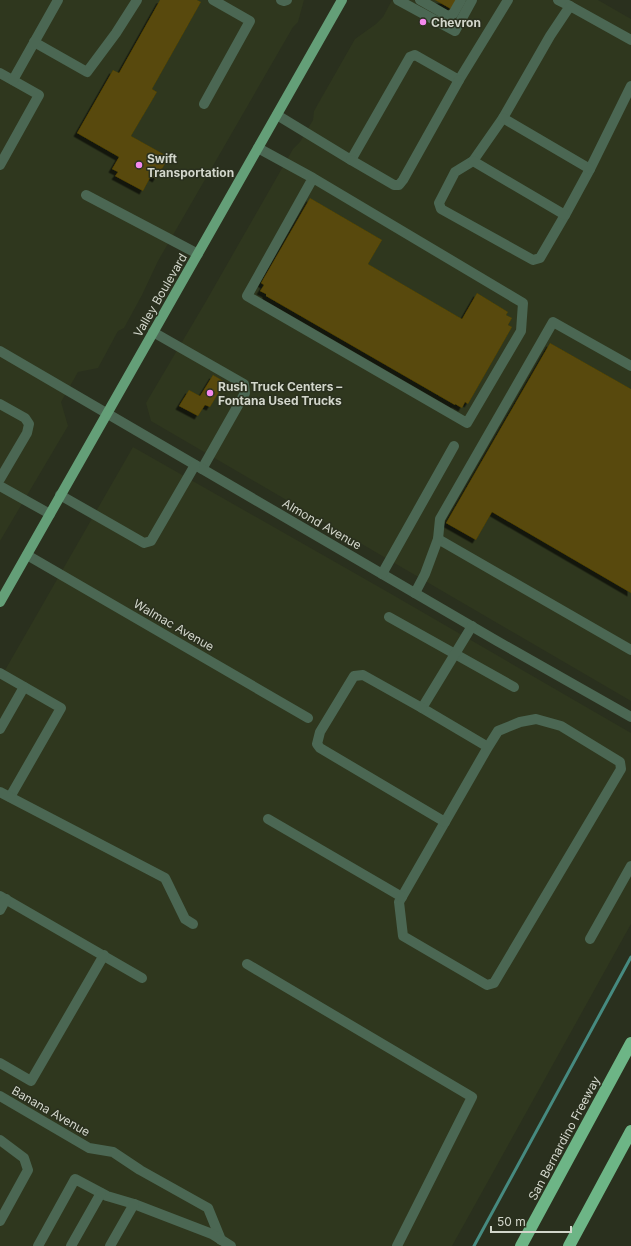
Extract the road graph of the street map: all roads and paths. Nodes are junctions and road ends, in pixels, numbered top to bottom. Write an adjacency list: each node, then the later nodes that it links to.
1 (58, 0): 16 (street)
2 (137, 0): 16 (street)
3 (213, 0): 21 (street)
4 (281, 0): 5 (street)
5 (287, 0)
6 (342, 0): 22 (main road, Valley Boulevard)
7 (398, 0): 13 (street)
8 (420, 0): 9 (street)
9 (461, 0)
10 (472, 0): 13 (street)
11 (508, 0): 19 (street)
12 (558, 0): 14 (street)
13 (410, 3)
14 (570, 6): 15 (street); 23 (street)
15 (631, 40)
16 (34, 42): 18 (street)
17 (0, 73): 18 (street)
18 (13, 80): 27 (street)
19 (459, 80): 25 (street); 25 (street)
20 (631, 86): 28 (street)
21 (204, 104)
22 (277, 115): 24 (main road, Valley Boulevard); 25 (street)
23 (503, 118): 26 (street); 28 (street)
24 (258, 148): 29 (street); 32 (main road, Valley Boulevard)
25 (351, 160)
26 (473, 161): 31 (street); 31 (street)
27 (0, 165)
28 (590, 169): 31 (street)
29 (313, 178): 29 (street)
30 (86, 195): 32 (street)
31 (565, 215)
32 (198, 254): 33 (main road, Valley Boulevard)
33 (153, 332): 37 (main road, Valley Boulevard); 39 (street)
34 (0, 351): 37 (street, Almond Avenue)
35 (631, 366): 44 (street)
36 (0, 404): 40 (street)
37 (107, 414): 39 (street, Almond Avenue); 42 (main road, Valley Boulevard)
38 (454, 446): 46 (street)
39 (198, 467): 42 (street); 46 (street, Almond Avenue)
40 (0, 479)
41 (0, 486): 43 (street)
42 (60, 496): 43 (main road, Valley Boulevard)
43 (50, 514): 45 (main road, Valley Boulevard)
44 (438, 539): 47 (street); 51 (street)
45 (27, 555): 48 (main road, Valley Boulevard); 58 (street, Walmac Avenue)
46 (382, 574): 47 (street, Almond Avenue)
47 (415, 593): 50 (street, Almond Avenue)
48 (0, 602)
49 (389, 617): 52 (street)
50 (472, 626): 52 (street); 57 (street, Almond Avenue)
51 (631, 650)
52 (455, 654): 55 (street); 56 (street)
53 (0, 674): 54 (street)
54 (24, 687): 59 (street); 62 (street)
55 (514, 687)
56 (422, 708): 60 (street); 64 (street)
57 (631, 717)
58 (308, 718)
59 (0, 729)
60 (488, 747): 64 (street); 66 (street)
61 (0, 792): 62 (street)
62 (10, 797): 69 (street)
63 (268, 819): 66 (street)
64 (445, 822): 66 (street)
65 (631, 866): 70 (street)
66 (402, 897)
67 (3, 898): 68 (street); 71 (street)
68 (0, 910)
69 (193, 924)
70 (590, 939)
71 (104, 956): 73 (street); 75 (street)
72 (247, 964): 87 (street)
73 (142, 978)
74 (631, 1043): 88 (highway, San Bernardino Freeway)
75 (0, 1063)
76 (0, 1096): 82 (street, Banana Avenue)
77 (631, 1131): 89 (highway)
78 (0, 1140): 81 (street)
79 (101, 1193): 80 (street); 83 (street); 84 (street)
80 (134, 1204): 82 (street); 85 (street)
81 (0, 1221)
82 (221, 1240): 86 (street)
83 (38, 1246)
84 (71, 1246)
85 (110, 1246)
86 (231, 1246)
87 (398, 1246)
88 (522, 1246)
89 (569, 1246)

